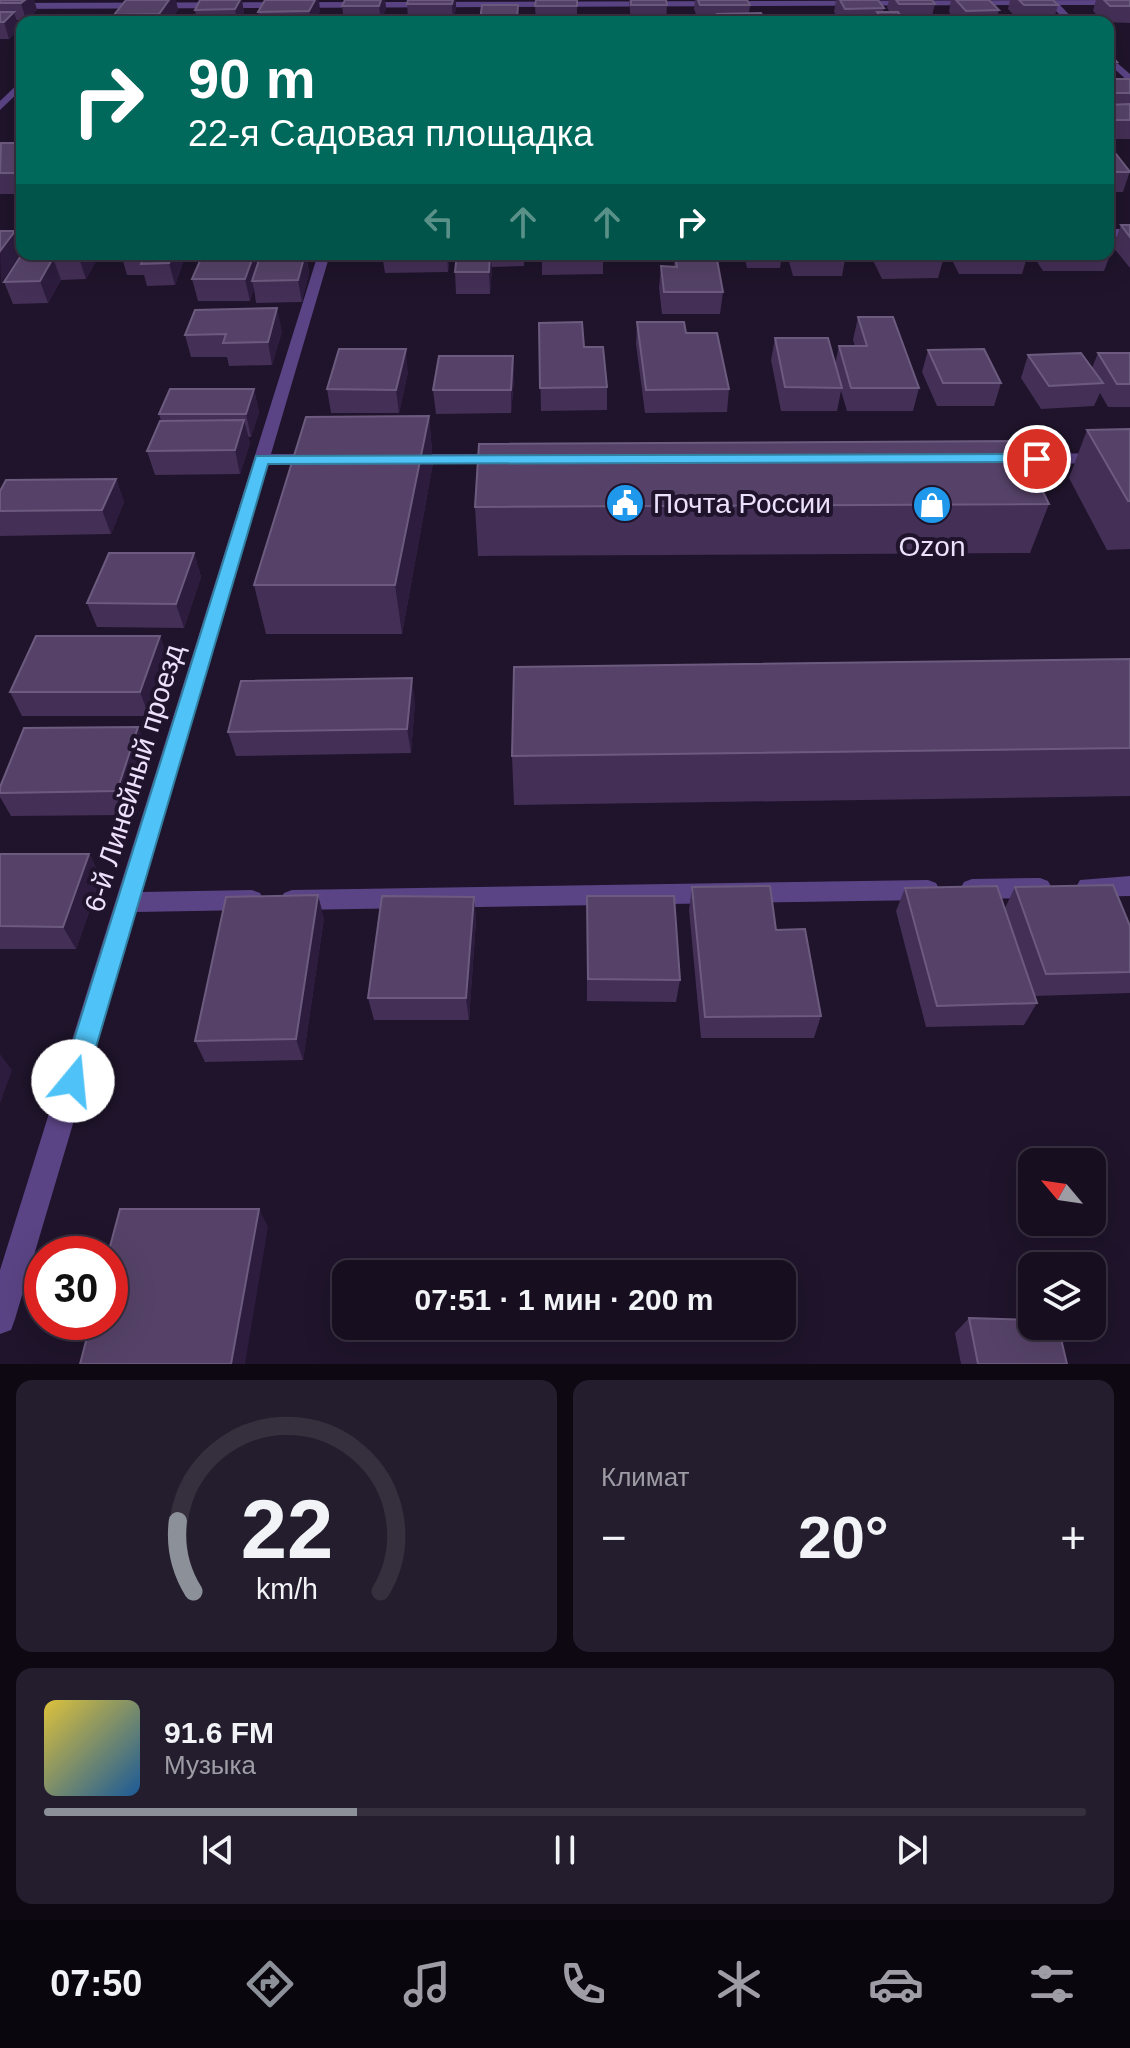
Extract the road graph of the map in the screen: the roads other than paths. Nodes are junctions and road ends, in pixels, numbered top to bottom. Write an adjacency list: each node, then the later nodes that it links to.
1 (1051, 1): 2 (street); 5 (street); 7 (street)
2 (1130, 2)
3 (96, 3): 4 (street); 5 (street); 6 (street)
4 (0, 6)
5 (393, 6)
6 (86, 14)
7 (1066, 16)
8 (1114, 64): 9 (street)
9 (1130, 80)
10 (16, 90): 11 (street)
11 (0, 107)
12 (322, 260): 14 (street, 6-й Линейный проезд)
13 (1130, 458): 18 (street)
14 (262, 459): 15 (street); 20 (street, 6-й Линейный проезд)
15 (341, 459)
16 (388, 459): 17 (street)
17 (530, 459)
18 (988, 459)
19 (1130, 886): 20 (street)
20 (128, 902): 21 (street, 6-й Линейный проезд)
21 (0, 1319)

